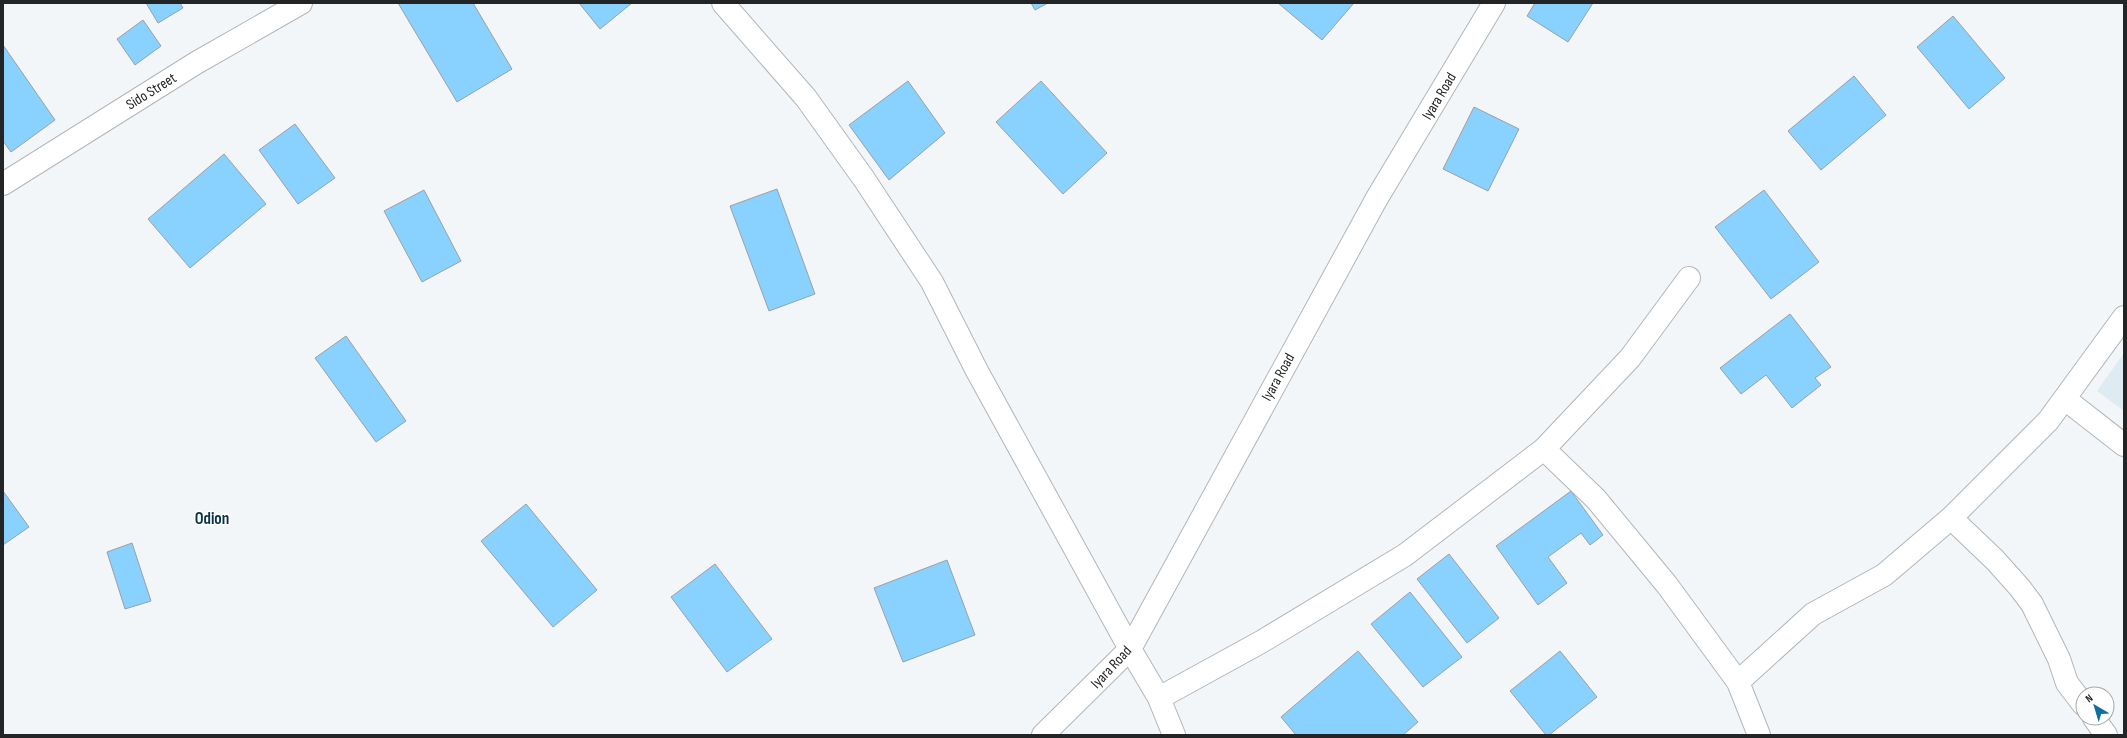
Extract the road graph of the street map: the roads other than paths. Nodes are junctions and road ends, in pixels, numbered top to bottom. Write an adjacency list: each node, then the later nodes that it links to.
1 (301, 3): 4 (street, Sido Street)
2 (723, 3): 11 (street)
3 (1494, 3): 11 (street, Iyara Road)
4 (3, 184)
5 (1689, 278): 9 (street)
6 (2124, 317): 7 (street)
7 (2065, 399): 8 (street); 10 (street)
8 (2124, 445)
9 (1544, 450): 12 (street); 14 (street)
10 (1951, 518): 12 (street); 13 (street)
11 (1130, 649): 14 (street); 16 (street, Iyara Road)
12 (1738, 682): 18 (street)
13 (2075, 694)
14 (1159, 698): 17 (street)
15 (2100, 726): 19 (street)
16 (1043, 735)
17 (1174, 735)
18 (1759, 735)
19 (2106, 735)

